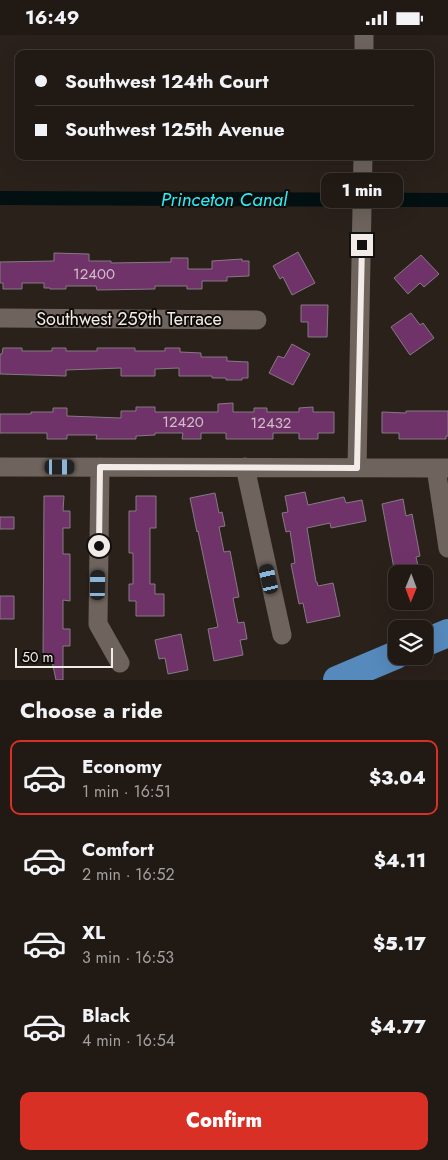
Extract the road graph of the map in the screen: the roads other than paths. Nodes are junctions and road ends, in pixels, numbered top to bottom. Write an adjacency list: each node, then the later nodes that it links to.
1 (364, 35): 2 (street)
2 (364, 50)
3 (363, 160): 9 (street)
4 (0, 318): 5 (street, Southwest 259th Terrace)
5 (257, 320)
6 (0, 467): 7 (street)
7 (100, 467): 8 (street); 16 (street)
8 (244, 467): 9 (street); 13 (street)
9 (357, 468): 10 (street)
10 (442, 468): 11 (street)
11 (448, 548)
12 (448, 633): 14 (highway)
13 (282, 635)
14 (433, 639)
15 (388, 658): 17 (highway)
16 (120, 663)
17 (337, 680)

